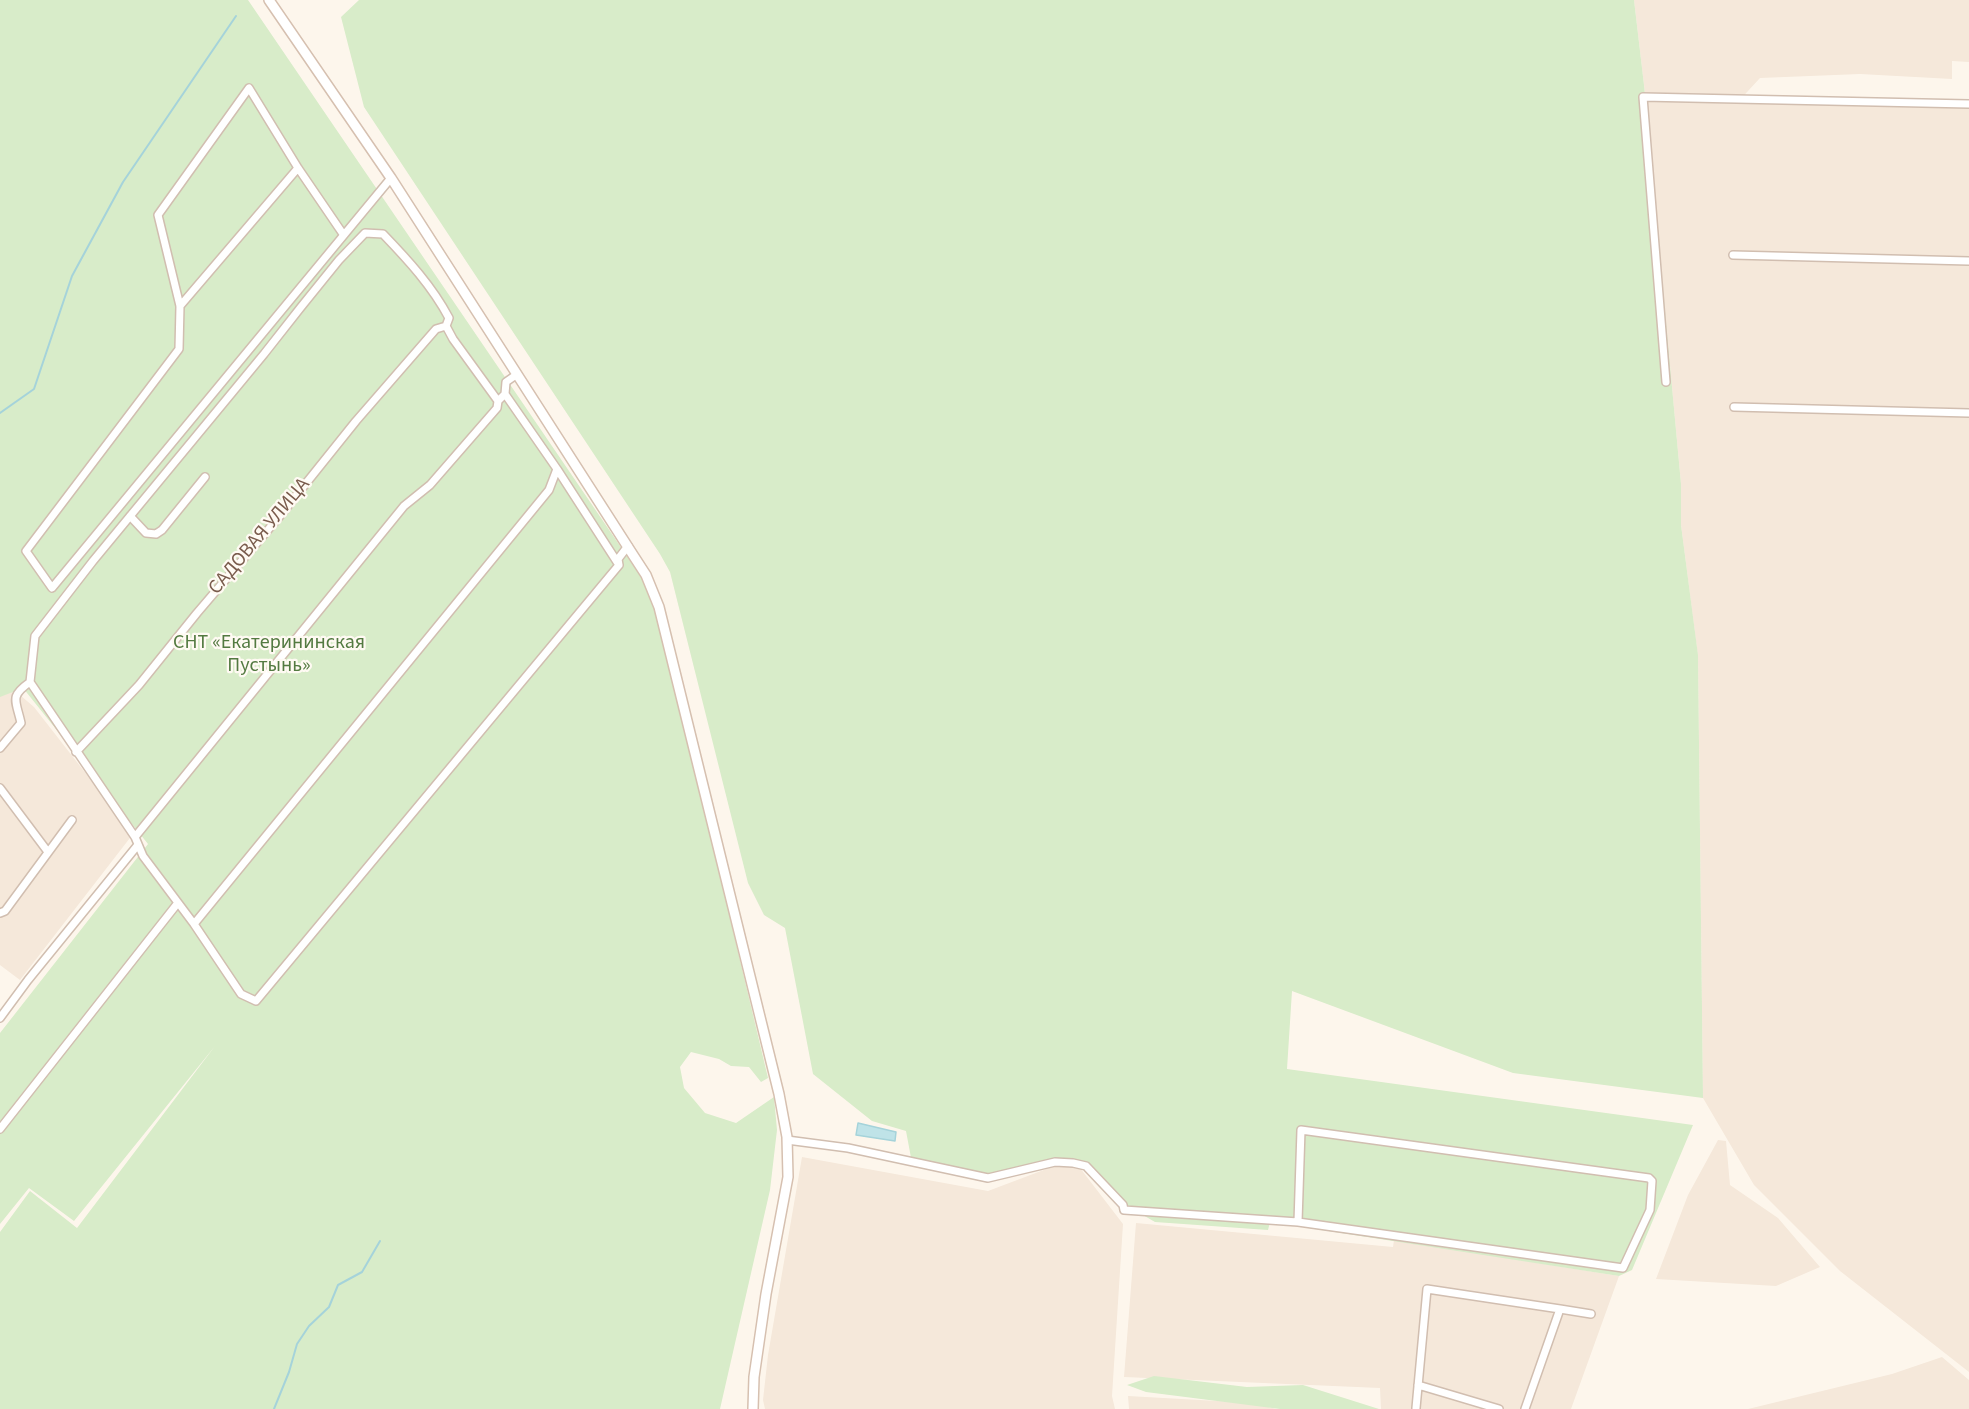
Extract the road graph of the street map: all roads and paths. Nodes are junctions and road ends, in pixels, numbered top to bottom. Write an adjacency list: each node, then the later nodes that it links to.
1 (269, 0): 4 (main road)
2 (1969, 104): 11 (street)
3 (298, 168): 5 (street); 8 (street); 8 (street)
4 (391, 178): 5 (street); 10 (main road)
5 (343, 234): 8 (street)
6 (1732, 255): 7 (street)
7 (1969, 261)
8 (180, 306)
9 (446, 326): 13 (street); 18 (street); 23 (street, САДОВАЯ УЛИЦА)
10 (516, 375): 12 (street); 19 (main road)
11 (1666, 382)
12 (505, 394): 13 (street); 16 (street)
13 (498, 401): 26 (street)
14 (1734, 407): 15 (street)
15 (1969, 413)
16 (557, 469): 20 (street); 31 (street)
17 (205, 477): 18 (street)
18 (130, 516): 21 (street)
19 (628, 546): 20 (street); 34 (main road)
20 (619, 565): 31 (street)
21 (30, 682): 22 (street); 23 (street)
22 (0, 748)
23 (76, 752): 26 (street)
24 (0, 788): 28 (street)
25 (72, 820): 28 (street)
26 (135, 837): 27 (street)
27 (137, 846): 29 (street); 32 (street)
28 (48, 852): 30 (street)
29 (177, 904): 31 (street); 33 (street)
30 (0, 913)
31 (194, 924)
32 (0, 1018)
33 (0, 1130)
34 (787, 1140): 35 (street); 40 (main road)
35 (1298, 1222): 35 (street)
36 (1560, 1309): 37 (street); 38 (street); 42 (street)
37 (1592, 1314)
38 (1418, 1385): 39 (street); 41 (street)
39 (1416, 1408)
40 (753, 1409)
41 (1499, 1409)
42 (1525, 1409)

